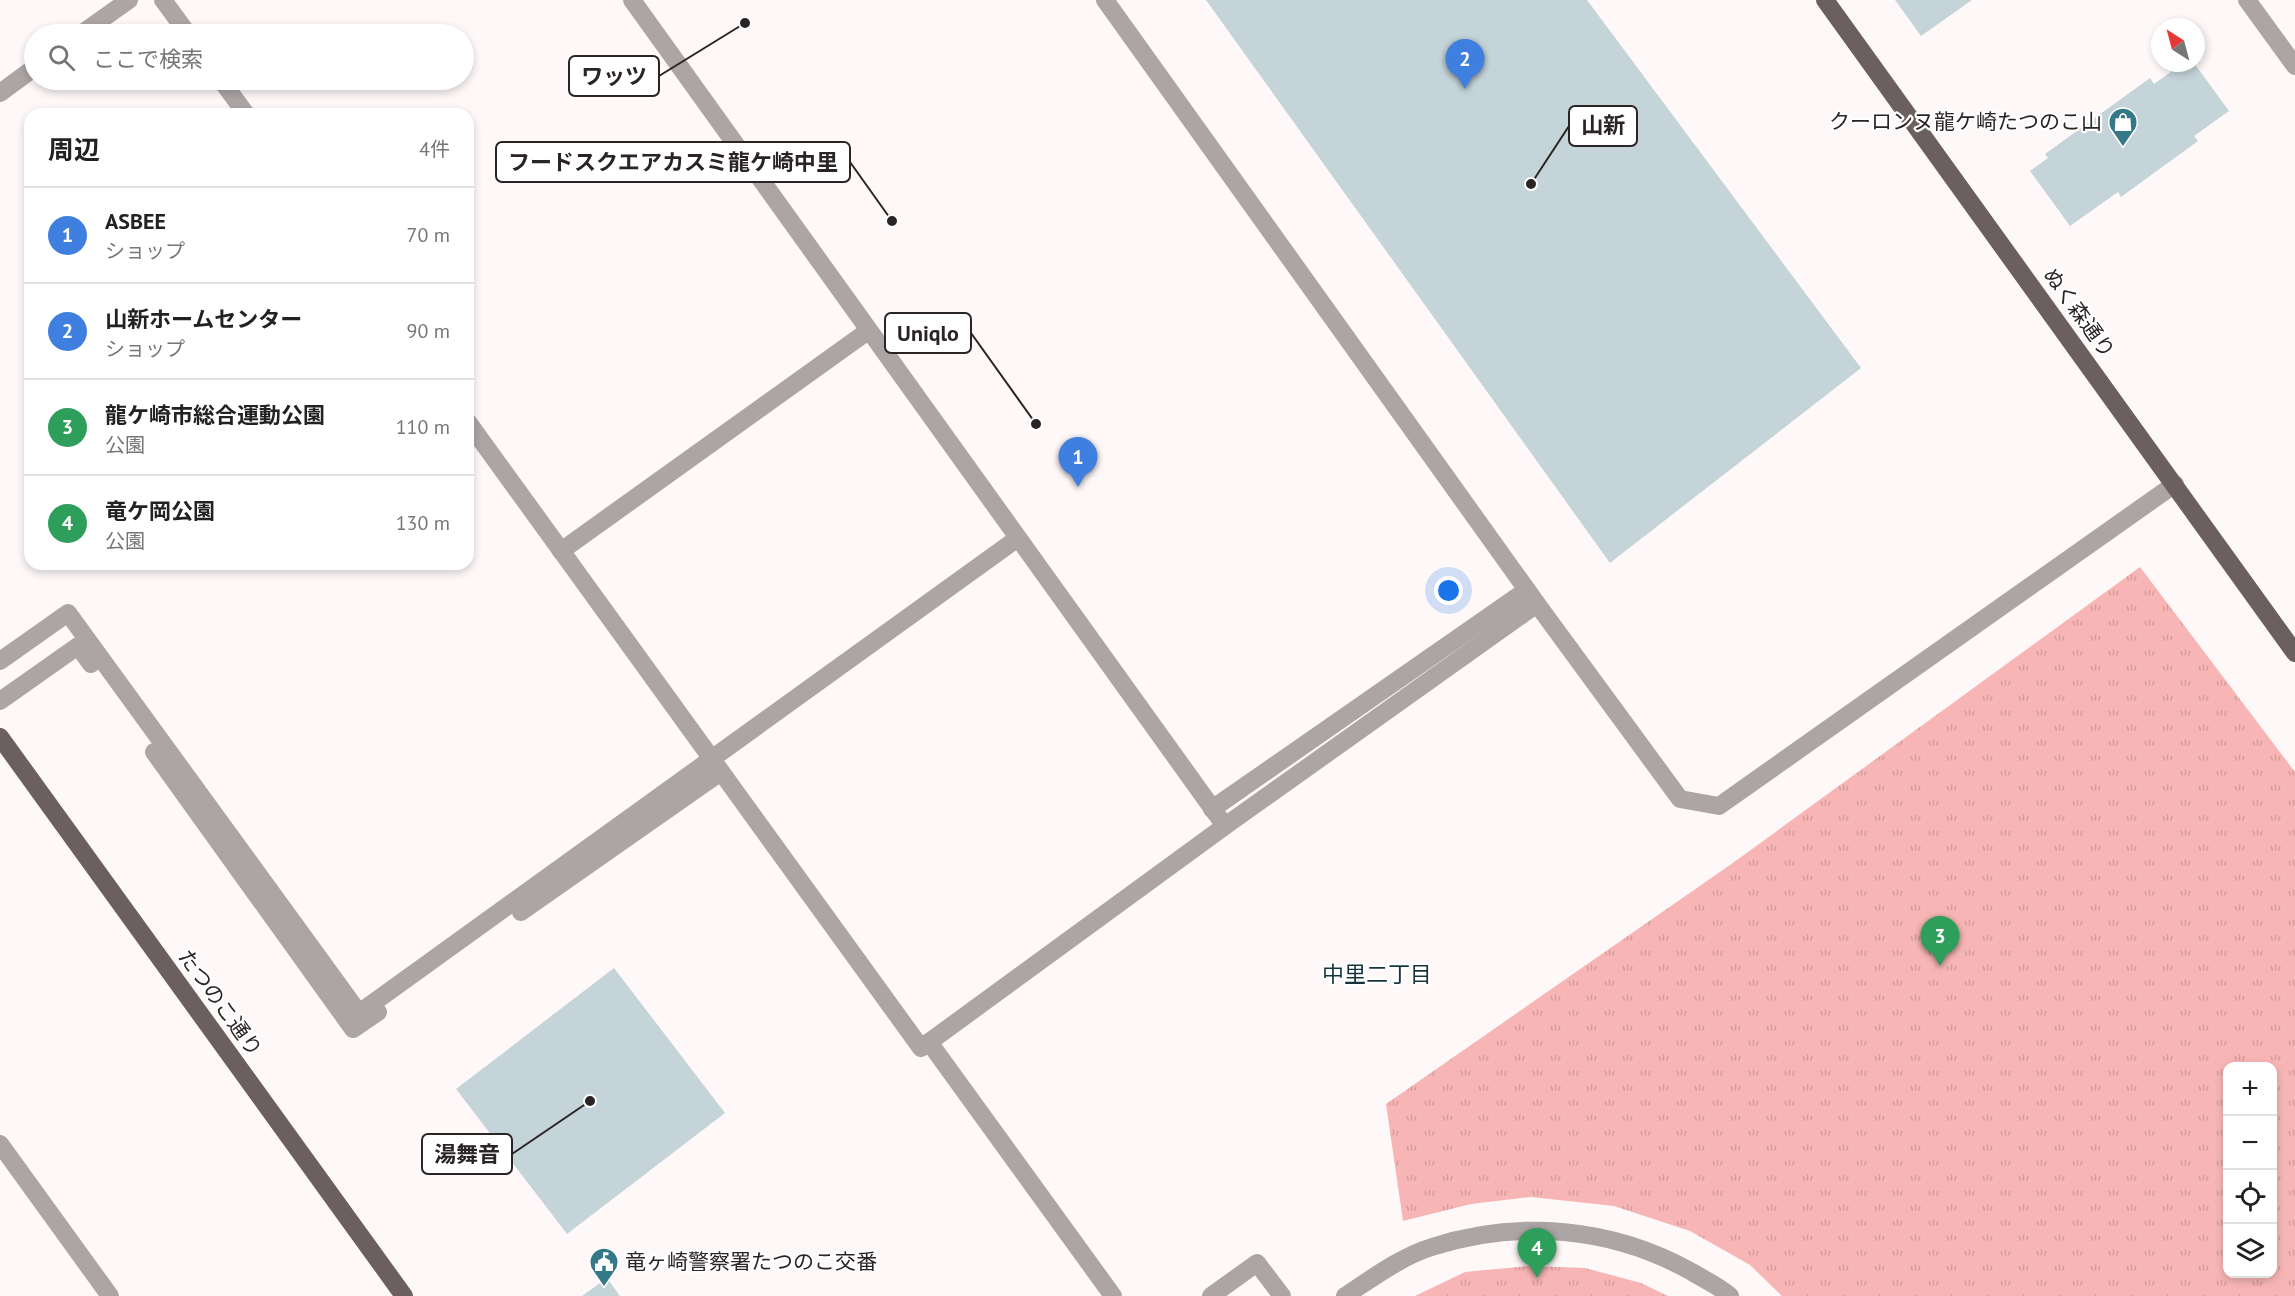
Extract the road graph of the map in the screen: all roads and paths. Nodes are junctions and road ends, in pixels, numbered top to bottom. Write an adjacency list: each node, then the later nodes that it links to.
1 (129, 0): 7 (street)
2 (163, 0): 8 (street)
3 (632, 0): 14 (street)
4 (1105, 0): 19 (street)
5 (1825, 0): 16 (main road, ぬく森通り)
6 (2247, 0): 9 (street)
7 (95, 24)
8 (181, 24)
9 (2295, 66)
10 (24, 75): 12 (street)
11 (228, 90): 13 (street)
12 (0, 93)
13 (241, 108)
14 (868, 331): 17 (street); 18 (street)
15 (474, 430): 18 (street)
16 (2175, 484): 19 (street); 20 (main road, ぬく森通り)
17 (1018, 538): 24 (street); 25 (street)
18 (561, 551): 24 (street)
19 (1532, 597): 25 (street); 26 (street)
20 (2295, 653)
21 (0, 661): 24 (street)
22 (0, 701): 24 (street)
23 (0, 737): 30 (main road, たつのこ通り)
24 (716, 765): 27 (street)
25 (1212, 809): 26 (street)
26 (1225, 826): 27 (street)
27 (925, 1045): 31 (street); 32 (street)
28 (0, 1144): 29 (street)
29 (110, 1296)
30 (404, 1296)
31 (1100, 1296)
32 (1113, 1296)
33 (1211, 1296): 34 (street)
34 (1282, 1296)
35 (1345, 1296): 36 (street)
36 (1731, 1296)

